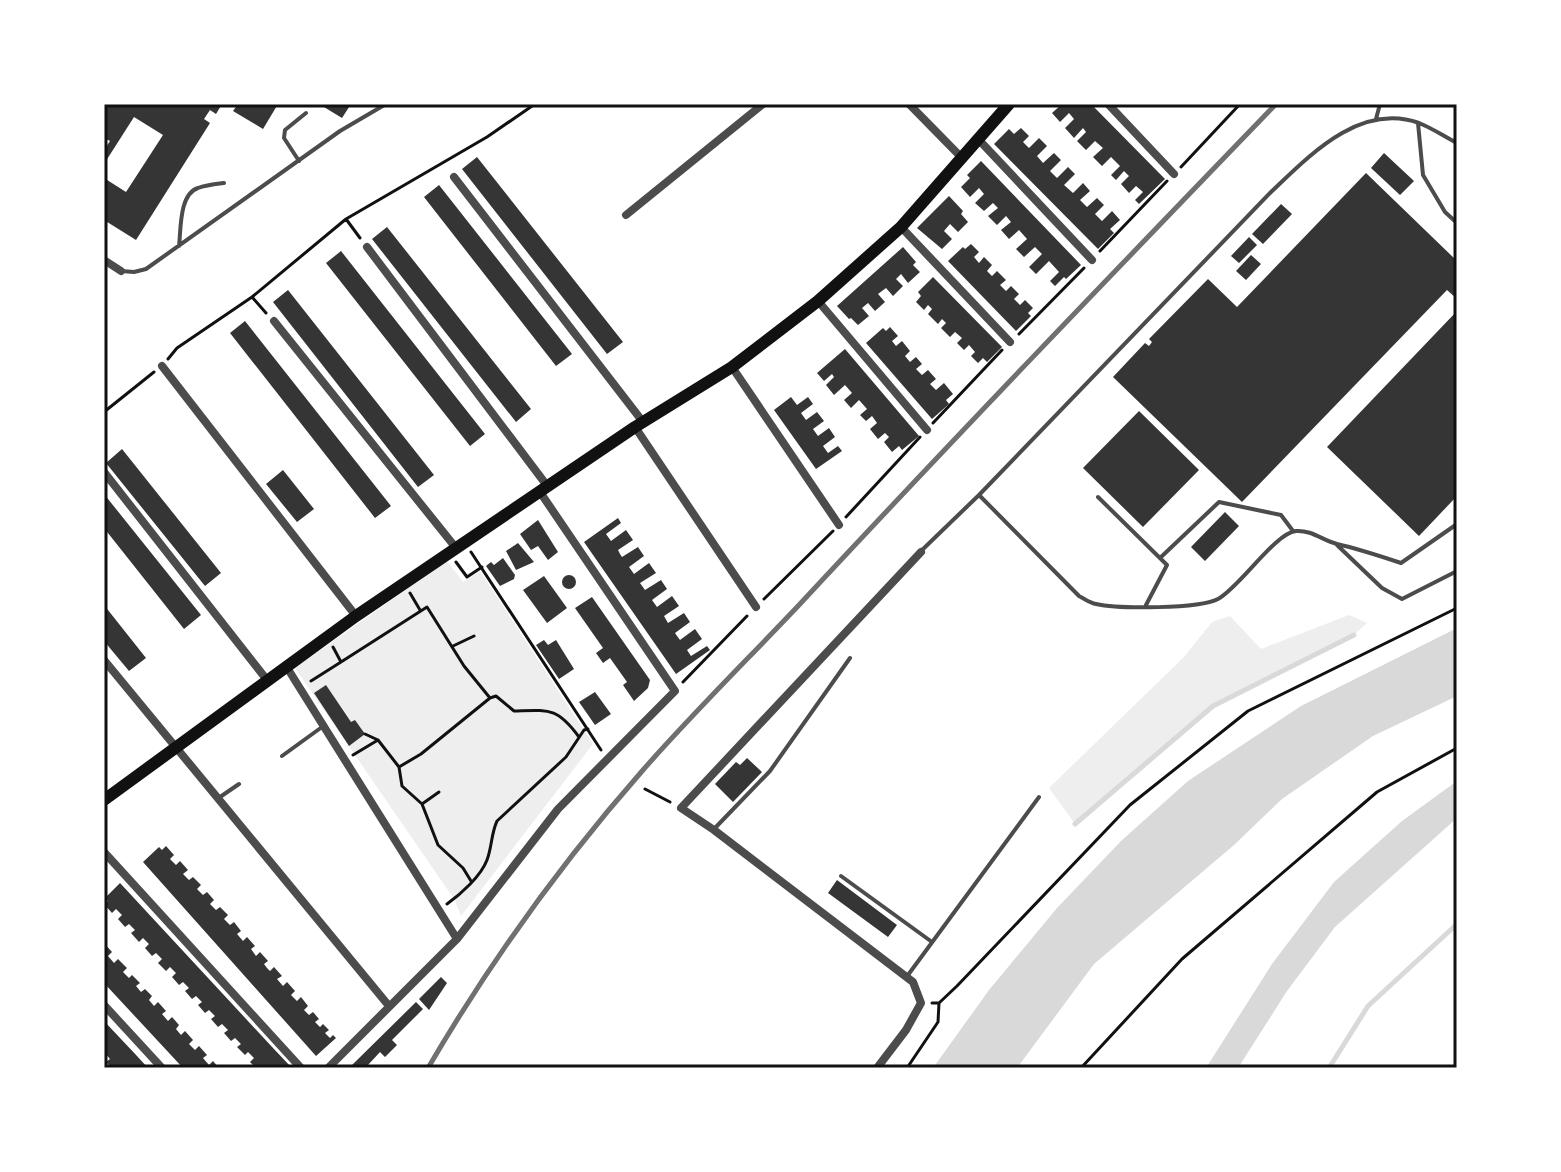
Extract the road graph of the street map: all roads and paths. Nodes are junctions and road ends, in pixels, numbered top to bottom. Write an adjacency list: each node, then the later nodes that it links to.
1 (386, 104): 15 (lane)
2 (535, 104): 20 (path)
3 (763, 104): 19 (street)
4 (909, 104): 14 (street)
5 (1009, 104): 12 (main road)
6 (1108, 104): 16 (street)
7 (1240, 104): 16 (path)
8 (1380, 104): 10 (lane)
9 (306, 113): 15 (lane)
10 (1376, 119): 11 (lane); 39 (lane)
11 (1418, 123): 13 (lane); 21 (lane)
12 (979, 140): 14 (main road); 26 (street)
13 (1457, 143)
14 (963, 159): 22 (main road)
15 (299, 161): 23 (lane)
16 (1174, 174): 26 (path)
17 (454, 177): 35 (street)
18 (224, 183): 23 (lane)
19 (626, 215)
20 (346, 219): 24 (path); 28 (path)
21 (1457, 223)
22 (901, 227): 29 (main road); 31 (street)
23 (179, 246): 27 (lane)
24 (367, 247): 38 (street)
25 (104, 260): 27 (street)
26 (1092, 260): 31 (path)
27 (121, 271)
28 (252, 297): 30 (path); 32 (path)
29 (818, 301): 33 (main road); 36 (street)
30 (274, 321): 45 (street)
31 (1010, 342): 36 (path)
32 (162, 366): 34 (path); 55 (street)
33 (732, 367): 35 (main road); 42 (street)
34 (104, 412)
35 (639, 424): 38 (main road); 52 (street)
36 (927, 430): 42 (path)
37 (104, 472): 63 (street)
38 (544, 489): 45 (main road); 65 (street)
39 (979, 495): 46 (lane); 51 (lane)
40 (1098, 497): 47 (lane)
41 (1457, 524): 44 (lane)
42 (839, 525): 52 (path)
43 (1293, 531): 44 (lane); 47 (lane); 51 (lane)
44 (1335, 544): 49 (lane)
45 (457, 548): 48 (path); 48 (path); 50 (main road)
46 (921, 552): 85 (street)
47 (1160, 558): 51 (lane)
48 (482, 567): 68 (path)
49 (1457, 571)
50 (404, 584): 54 (path); 55 (main road)
51 (1146, 605)
52 (756, 607): 65 (path)
53 (1457, 608): 95 (path)
54 (420, 610): 58 (path); 61 (path)
55 (356, 616): 57 (main road)
56 (474, 636): 58 (path)
57 (327, 637): 61 (path); 62 (main road)
58 (453, 646): 66 (path)
59 (850, 658): 86 (lane)
60 (104, 660): 73 (street)
61 (341, 662): 64 (path)
62 (286, 666): 63 (main road); 64 (street)
63 (267, 680): 73 (main road)
64 (300, 688): 67 (street)
65 (675, 691): 75 (street)
66 (490, 698): 70 (path); 77 (path)
67 (324, 726): 74 (lane); 76 (street)
68 (588, 729): 70 (path); 75 (path)
69 (365, 734): 71 (path)
70 (579, 737): 89 (path)
71 (378, 740): 76 (path); 77 (path)
72 (1457, 748): 103 (path)
73 (176, 749): 82 (street); 83 (main road)
74 (282, 756)
75 (606, 759): 91 (street)
76 (345, 760): 90 (street)
77 (399, 767): 84 (path)
78 (239, 784): 82 (lane)
79 (645, 789): 85 (path)
80 (439, 792): 84 (path)
81 (1039, 797): 92 (lane)
82 (218, 799): 97 (street)
83 (104, 800)
84 (422, 804): 89 (path)
85 (681, 808): 86 (street)
86 (714, 830): 93 (street)
87 (104, 852): 99 (street)
88 (841, 876): 92 (lane)
89 (471, 881): 90 (path)
90 (438, 910): 91 (street)
91 (457, 939): 97 (street)
92 (932, 942): 93 (lane)
93 (907, 976): 94 (street)
94 (921, 1003): 95 (path); 101 (street)
95 (939, 1003): 102 (path)
96 (104, 1005): 98 (street)
97 (389, 1006): 100 (street)
98 (162, 1068)
99 (301, 1068)
100 (328, 1068)
101 (877, 1068)
102 (907, 1068)
103 (1081, 1068)

